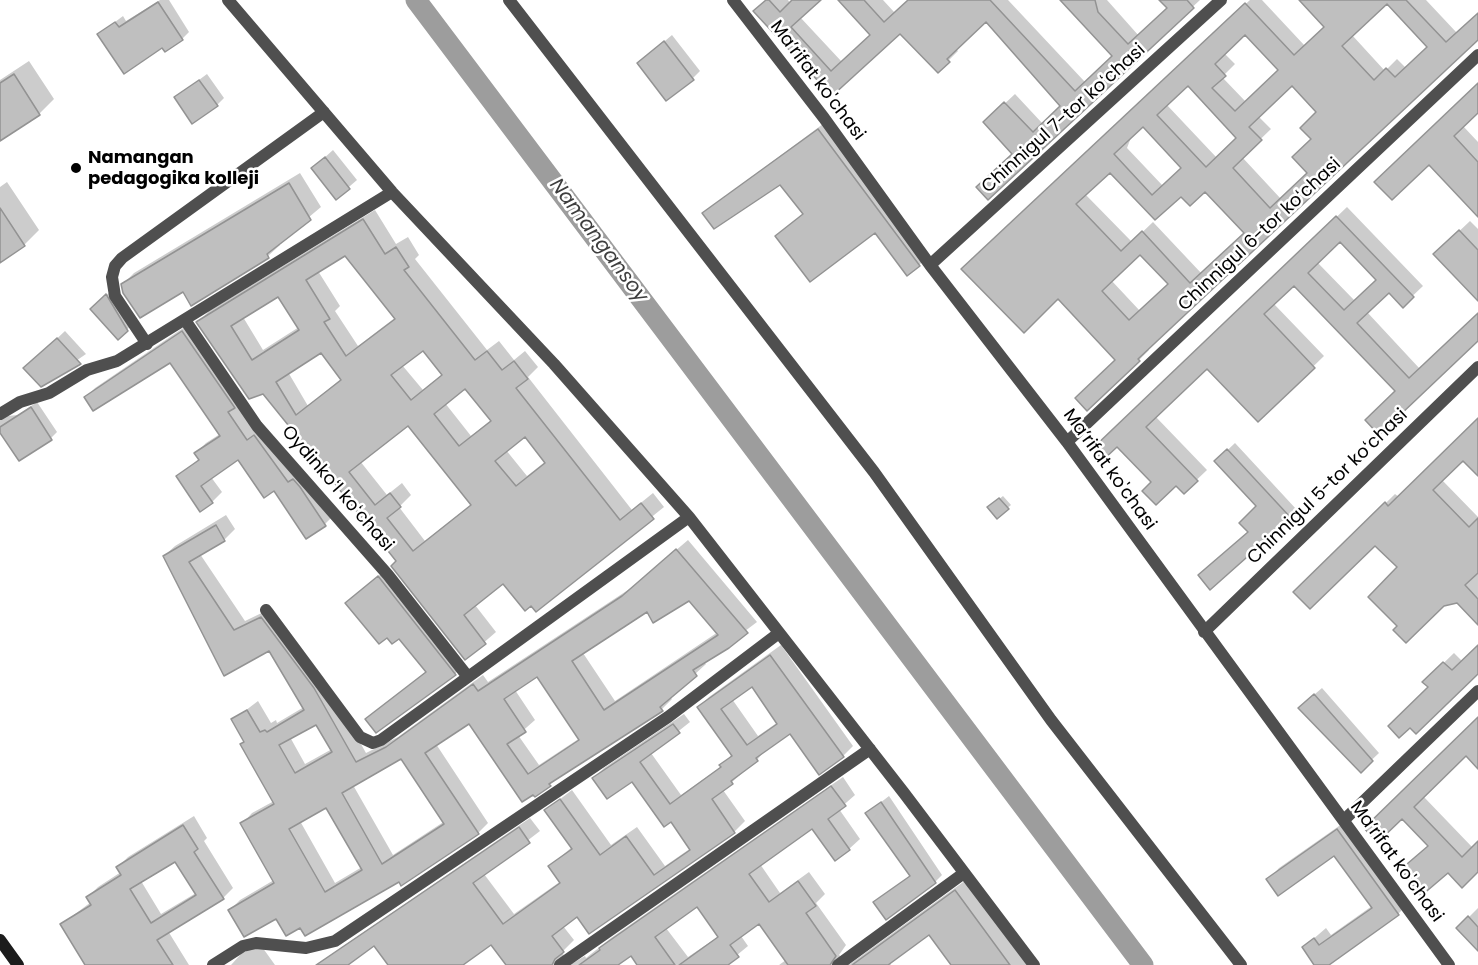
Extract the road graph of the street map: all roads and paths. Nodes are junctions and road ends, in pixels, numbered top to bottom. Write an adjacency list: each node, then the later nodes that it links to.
1 (228, 0): 6 (street)
2 (509, 0): 29 (street)
3 (733, 0): 8 (street, Maʼrifat ko'chasi)
4 (1221, 0): 8 (street, Chinnigul 7-tor koʻchasi)
5 (1478, 55): 13 (street, Chinnigul 6-tor koʻchasi)
6 (324, 112): 7 (street); 10 (street)
7 (392, 192): 9 (street); 14 (street)
8 (930, 265): 13 (street, Maʼrifat ko'chasi)
9 (185, 320): 10 (street); 18 (street, Oydinkoʻl koʻchasi)
10 (147, 344): 12 (street)
11 (1478, 367): 16 (street, Chinnigul 5-tor koʻchasi)
12 (0, 414)
13 (1067, 442): 16 (street, Maʼrifat ko'chasi)
14 (689, 517): 17 (street); 18 (street)
15 (266, 610): 18 (street)
16 (1204, 632): 21 (street, Maʼrifat ko'chasi)
17 (779, 633): 20 (street); 25 (street)
18 (468, 677)
19 (1478, 691): 21 (street)
20 (870, 749): 22 (street); 26 (street)
21 (1344, 820): 30 (street, Maʼrifat ko'chasi)
22 (964, 873): 27 (street); 28 (street)
23 (0, 940): 24 (main road)
24 (18, 965)
25 (213, 965)
26 (560, 965)
27 (838, 965)
28 (1034, 965)
29 (1241, 965)
30 (1449, 965)

